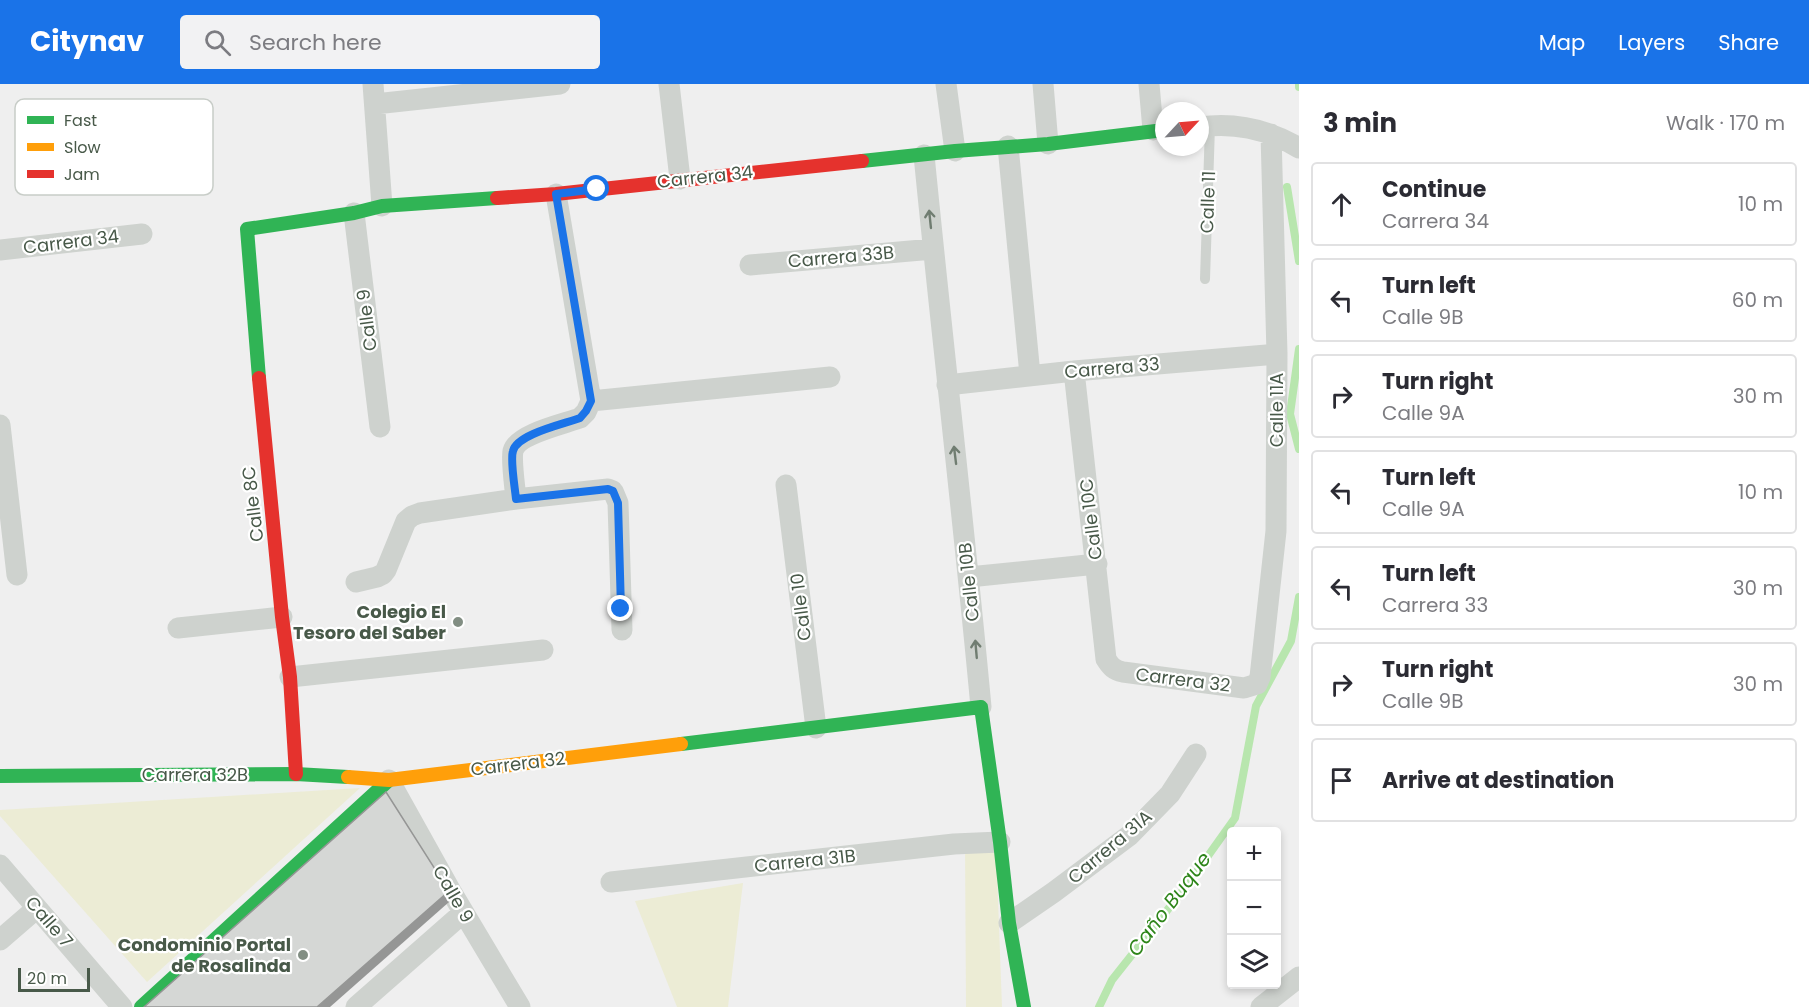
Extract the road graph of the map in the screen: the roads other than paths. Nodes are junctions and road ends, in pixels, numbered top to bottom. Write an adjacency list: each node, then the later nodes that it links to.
1 (560, 84): 6 (street)
2 (669, 84): 17 (street)
3 (946, 84): 14 (street)
4 (1043, 84): 11 (street)
5 (1149, 84): 7 (street)
6 (374, 94): 19 (street)
7 (1155, 112)
8 (1209, 126): 10 (street)
9 (1155, 131): 11 (street, Carrera 34)
10 (1271, 134): 13 (street); 27 (street, Calle 11A)
11 (1048, 144): 12 (street, Carrera 34)
12 (1008, 146): 14 (street, Carrera 34); 29 (street)
13 (1299, 148)
14 (955, 151): 15 (street, Carrera 34)
15 (924, 155): 17 (street, Carrera 34); 23 (street, Calle 10B, one-way to 15)
16 (1205, 156): 26 (lane, Calle 11)
17 (680, 179): 18 (street, Carrera 34)
18 (556, 194): 19 (street, Carrera 34); 32 (street)
19 (382, 206): 20 (street, Carrera 34)
20 (354, 213): 21 (street, Carrera 34); 34 (street, Calle 9)
21 (247, 229): 41 (street, Calle 8C)
22 (142, 234): 24 (street, Carrera 34)
23 (933, 249): 25 (street, Carrera 33B); 31 (street, Calle 10B)
24 (0, 250)
25 (750, 265)
26 (1205, 279)
27 (1277, 354): 28 (street, Carrera 33); 47 (street, Calle 11A)
28 (1074, 371): 29 (street, Carrera 33); 37 (street, Calle 10C)
29 (1030, 375): 31 (street, Carrera 33)
30 (830, 377): 32 (street)
31 (947, 385): 39 (street, Calle 10B, one-way to 31)
32 (591, 401): 36 (street)
33 (0, 425): 38 (street)
34 (380, 427)
35 (786, 485): 49 (street, Calle 10)
36 (516, 499): 40 (street); 43 (street)
37 (1097, 564): 39 (street); 45 (street, Calle 10C)
38 (17, 575)
39 (969, 577): 48 (street, Calle 10B, one-way to 39)
40 (356, 582)
41 (282, 617): 42 (street); 46 (street, Calle 8C)
42 (178, 628)
43 (622, 630)
44 (543, 650): 46 (street)
45 (1110, 666): 47 (street, Carrera 32)
46 (290, 677): 51 (street, Calle 8C)
47 (1257, 684)
48 (981, 707): 49 (street, Carrera 32); 54 (street, Calle 10B)
49 (816, 728): 53 (street, Carrera 32)
50 (1196, 754): 59 (street, Carrera 31A)
51 (296, 774): 52 (street, Carrera 32B); 53 (street, Carrera 32B)
52 (0, 776)
53 (389, 780): 58 (street, Calle 9); 63 (street)
54 (1000, 842): 56 (street, Carrera 31B); 59 (street, Calle 10B)
55 (0, 865): 57 (street, Calle 7)
56 (611, 882)
57 (37, 908): 60 (street); 62 (street, Calle 7)
58 (463, 913): 64 (street); 65 (street, Calle 9)
59 (1009, 923): 66 (street, Calle 10B)
60 (0, 940)
61 (1299, 977): 67 (street)
62 (122, 1007)
63 (141, 1007)
64 (356, 1007)
65 (520, 1007)
66 (1024, 1007)
67 (1261, 1007)

